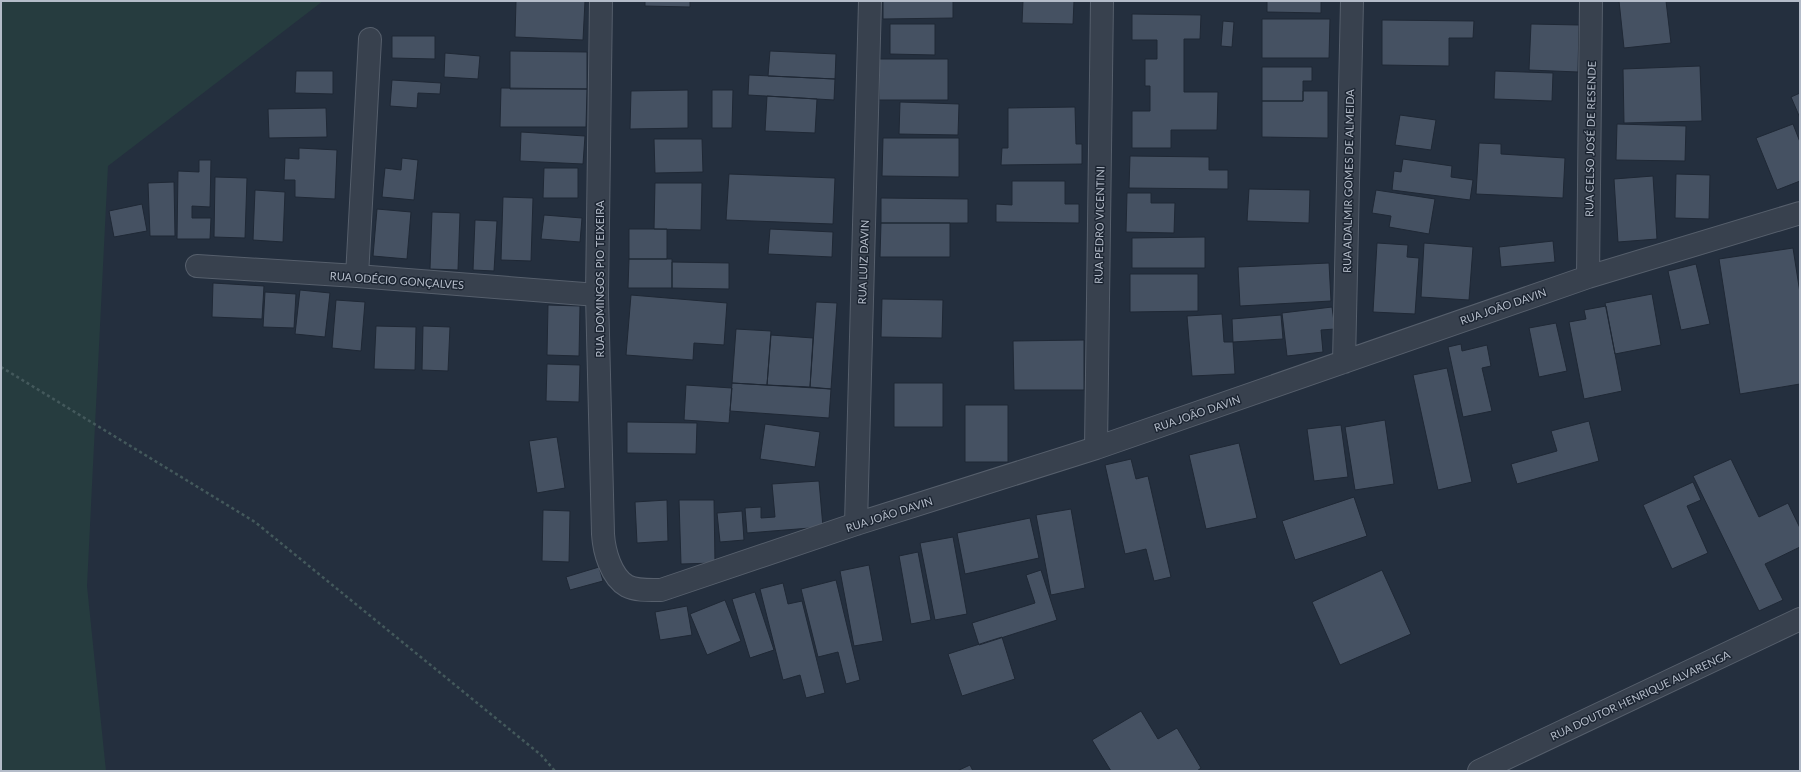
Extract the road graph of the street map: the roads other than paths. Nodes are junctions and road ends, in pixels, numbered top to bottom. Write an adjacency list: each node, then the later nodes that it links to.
1 (601, 1): 11 (street, RUA DOMINGOS PIO TEIXEIRA)
2 (870, 1): 14 (street, RUA LUIZ DAVIN)
3 (1102, 1): 13 (street, RUA PEDRO VICENTINI)
4 (1352, 1): 12 (street, RUA ADALMIR GOMES DE ALMEIDA)
5 (1591, 1): 10 (street, RUA CELSO JOSÉ DE RESENDE)
6 (370, 39): 9 (street)
7 (1800, 213): 10 (street, RUA JOÃO DAVIN)
8 (197, 266): 9 (street, RUA ODÉCIO GONÇALVES)
9 (357, 276): 11 (street, RUA ODÉCIO GONÇALVES)
10 (1588, 277): 12 (street, RUA JOÃO DAVIN)
11 (597, 295): 15 (street, RUA DOMINGOS PIO TEIXEIRA)
12 (1344, 362): 13 (street, RUA JOÃO DAVIN)
13 (1096, 448): 14 (street, RUA JOÃO DAVIN)
14 (856, 524): 15 (street, RUA JOÃO DAVIN)
15 (607, 556)
16 (1800, 619): 17 (street, RUA DOUTOR HENRIQUE ALVARENGA)
17 (1479, 771)

